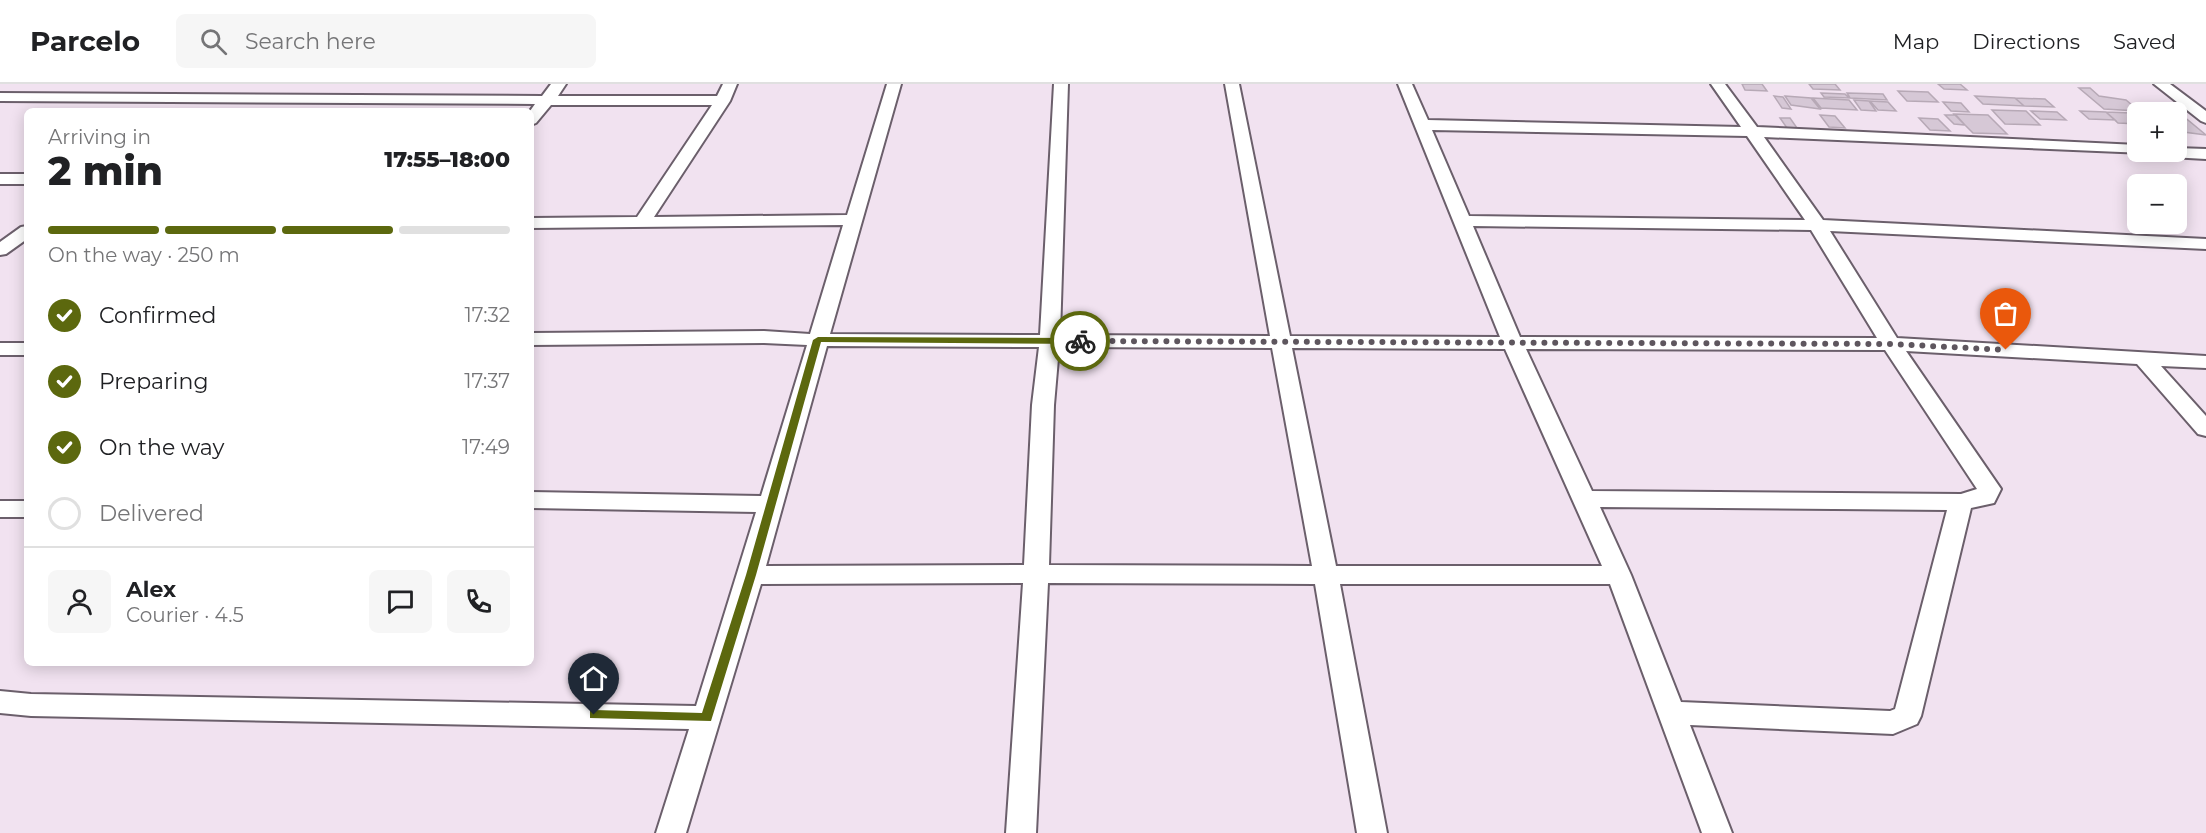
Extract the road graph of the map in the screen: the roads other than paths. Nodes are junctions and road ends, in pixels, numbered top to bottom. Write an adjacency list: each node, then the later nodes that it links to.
1 (47, 84): 13 (street)
2 (215, 84): 14 (street)
3 (388, 84): 15 (street)
4 (559, 84): 16 (street)
5 (730, 84): 17 (street)
6 (894, 84): 28 (street)
7 (1061, 84): 38 (street)
8 (1232, 84): 40 (street)
9 (1405, 84): 21 (street)
10 (1718, 84): 22 (street)
11 (2161, 84): 20 (street)
12 (0, 97): 13 (street)
13 (27, 97): 14 (street)
14 (195, 99): 15 (street); 18 (street)
15 (373, 99): 16 (street)
16 (547, 100): 17 (street); 19 (street)
17 (722, 101): 30 (street)
18 (184, 108)
19 (534, 116)
20 (2206, 118)
21 (1421, 125): 22 (street); 29 (street)
22 (1752, 131): 23 (street); 32 (street)
23 (2127, 149)
24 (2187, 152): 25 (street)
25 (2206, 153)
26 (0, 179): 27 (street)
27 (24, 179)
28 (855, 220): 30 (street); 37 (street)
29 (1463, 221): 32 (street); 39 (street)
30 (642, 222): 31 (street)
31 (534, 223)
32 (1815, 225): 34 (street); 41 (street)
33 (18, 237): 35 (street)
34 (2206, 244)
35 (0, 250)
36 (534, 339): 37 (street)
37 (818, 340): 38 (street); 50 (street)
38 (1050, 341): 40 (street); 53 (street)
39 (1512, 341): 40 (street); 41 (street); 47 (street)
40 (1281, 342): 56 (street)
41 (1892, 344): 44 (street); 49 (street)
42 (24, 349): 43 (street)
43 (0, 350)
44 (2142, 357): 45 (street); 46 (street)
45 (2206, 362)
46 (2206, 429)
47 (1585, 499): 49 (street); 55 (street)
48 (534, 500): 50 (street)
49 (1961, 502): 58 (street)
50 (770, 504): 54 (street)
51 (0, 509): 52 (street)
52 (24, 509)
53 (1036, 572): 54 (street); 56 (street); 61 (street)
54 (751, 575): 59 (street)
55 (1619, 575): 56 (street); 58 (street)
56 (1326, 576): 62 (street)
57 (0, 702): 59 (street)
58 (1671, 713): 63 (street)
59 (707, 718): 60 (street)
60 (671, 833)
61 (1021, 833)
62 (1372, 833)
63 (1717, 833)

